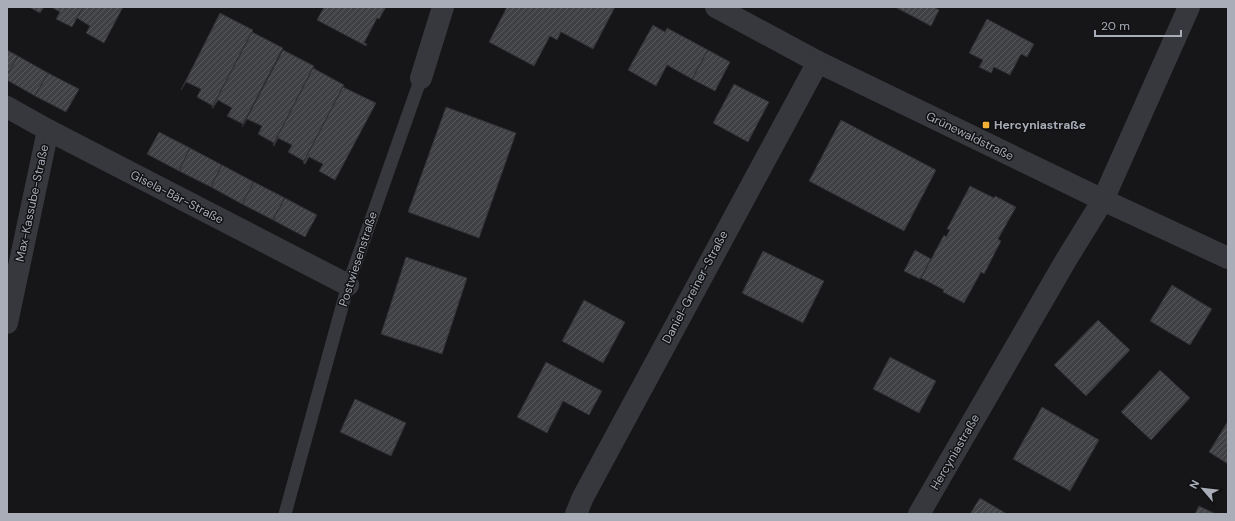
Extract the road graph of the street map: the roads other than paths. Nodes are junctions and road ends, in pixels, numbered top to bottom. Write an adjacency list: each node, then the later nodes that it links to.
1 (443, 7): 5 (street, Postwiesenstraße)
2 (716, 7): 4 (street, Grünewaldstraße)
3 (1189, 7): 8 (street, Hercyniastraße)
4 (818, 62): 8 (street, Grünewaldstraße); 13 (street, Daniel-Greiner-Straße)
5 (420, 78): 10 (lane, Postwiesenstraße)
6 (7, 107): 7 (street, Gisela-Bär-Straße)
7 (48, 130): 10 (street, Gisela-Bär-Straße); 11 (street, Max-Kassube-Straße)
8 (1102, 200): 9 (street, Grünewaldstraße); 14 (street, Hercyniastraße)
9 (1228, 258)
10 (348, 285): 12 (lane, Postwiesenstraße)
11 (7, 323)
12 (285, 514)
13 (576, 514)
14 (919, 514)

